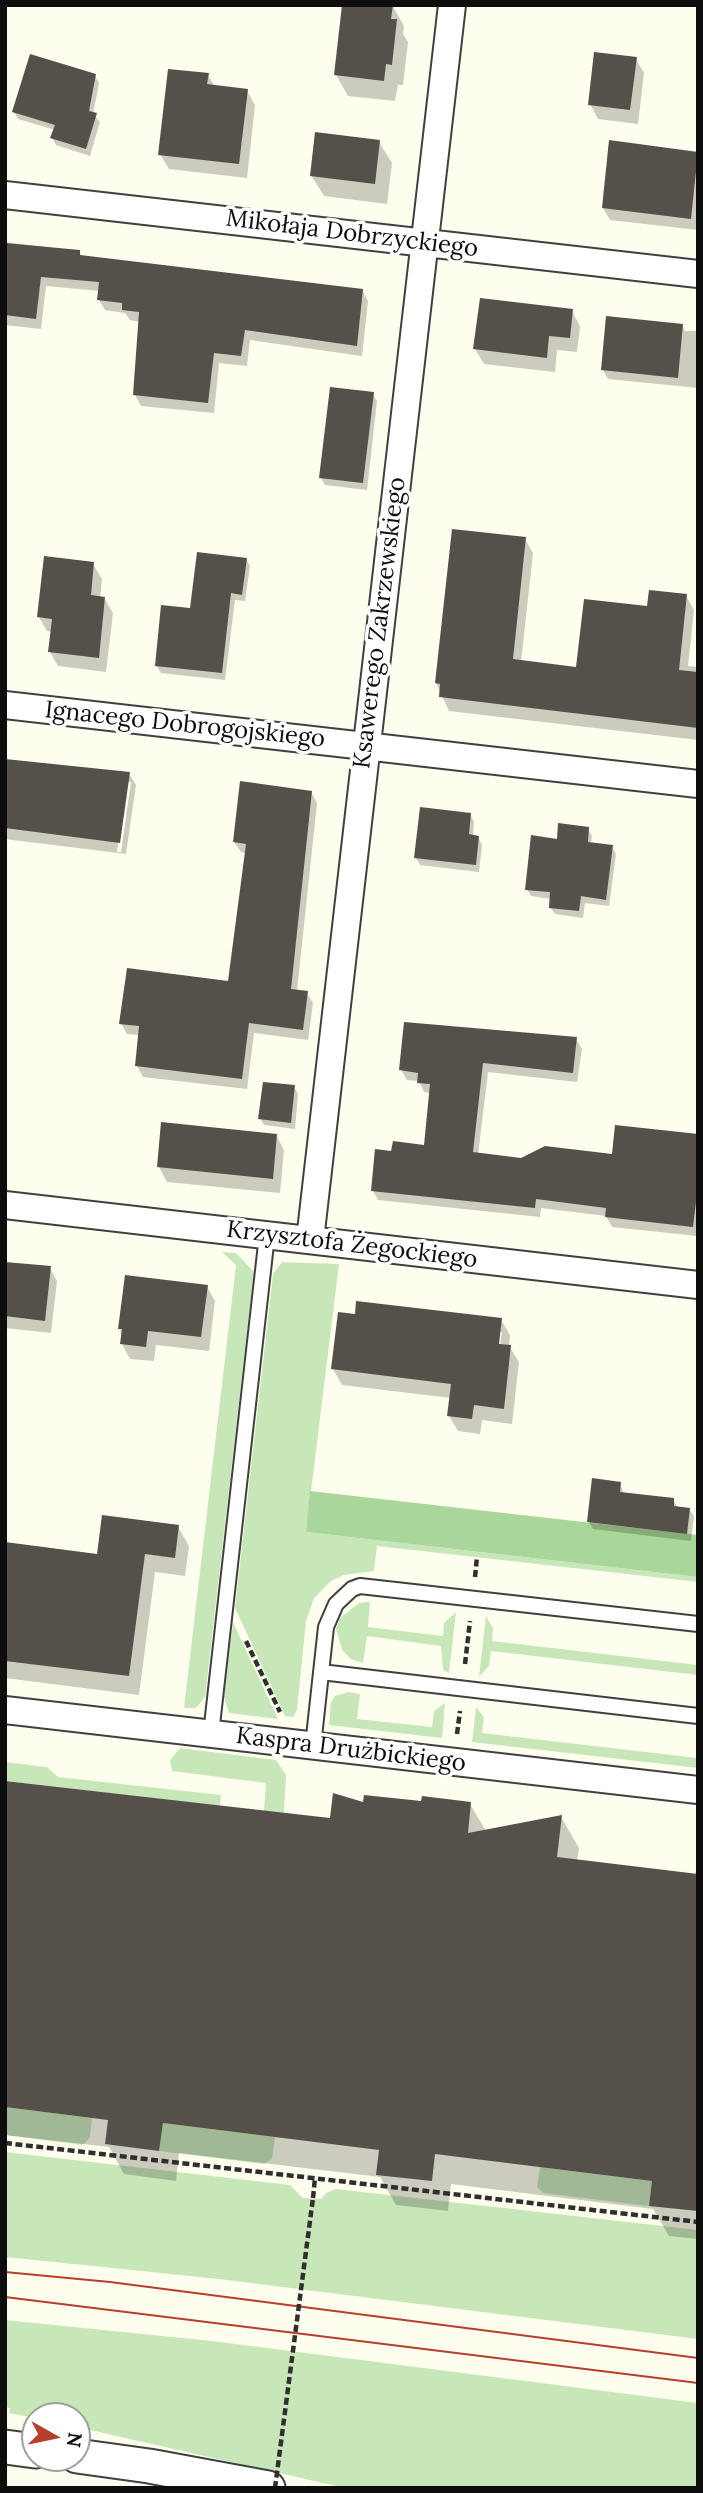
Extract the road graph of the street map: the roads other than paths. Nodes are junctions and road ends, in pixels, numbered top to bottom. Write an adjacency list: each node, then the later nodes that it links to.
1 (452, 5): 3 (street, Ksawerego Zakrzewskiego)
2 (5, 195): 3 (street, Mikołaja Dobrzyckiego)
3 (424, 243): 4 (street, Mikołaja Dobrzyckiego); 6 (street, Ksawerego Zakrzewskiego)
4 (698, 274)
5 (5, 705): 6 (street, Ignacego Dobrogojskiego)
6 (366, 745): 7 (street, Ignacego Dobrogojskiego); 10 (street, Ksawerego Zakrzewskiego)
7 (698, 784)
8 (5, 1205): 9 (street, Krzysztofa Żegockiego)
9 (267, 1235): 10 (street, Krzysztofa Żegockiego); 16 (lane)
10 (310, 1240): 11 (street, Krzysztofa Żegockiego)
11 (698, 1284)
12 (698, 1624): 13 (lane)
13 (321, 1672): 15 (lane); 17 (lane)
14 (5, 1710): 16 (street, Kaspra Drużbickiego)
15 (698, 1716)
16 (211, 1734): 17 (street, Kaspra Drużbickiego)
17 (313, 1746): 18 (street, Kaspra Drużbickiego)
18 (698, 1790)
19 (91, 2458): 20 (street)
20 (268, 2488)

